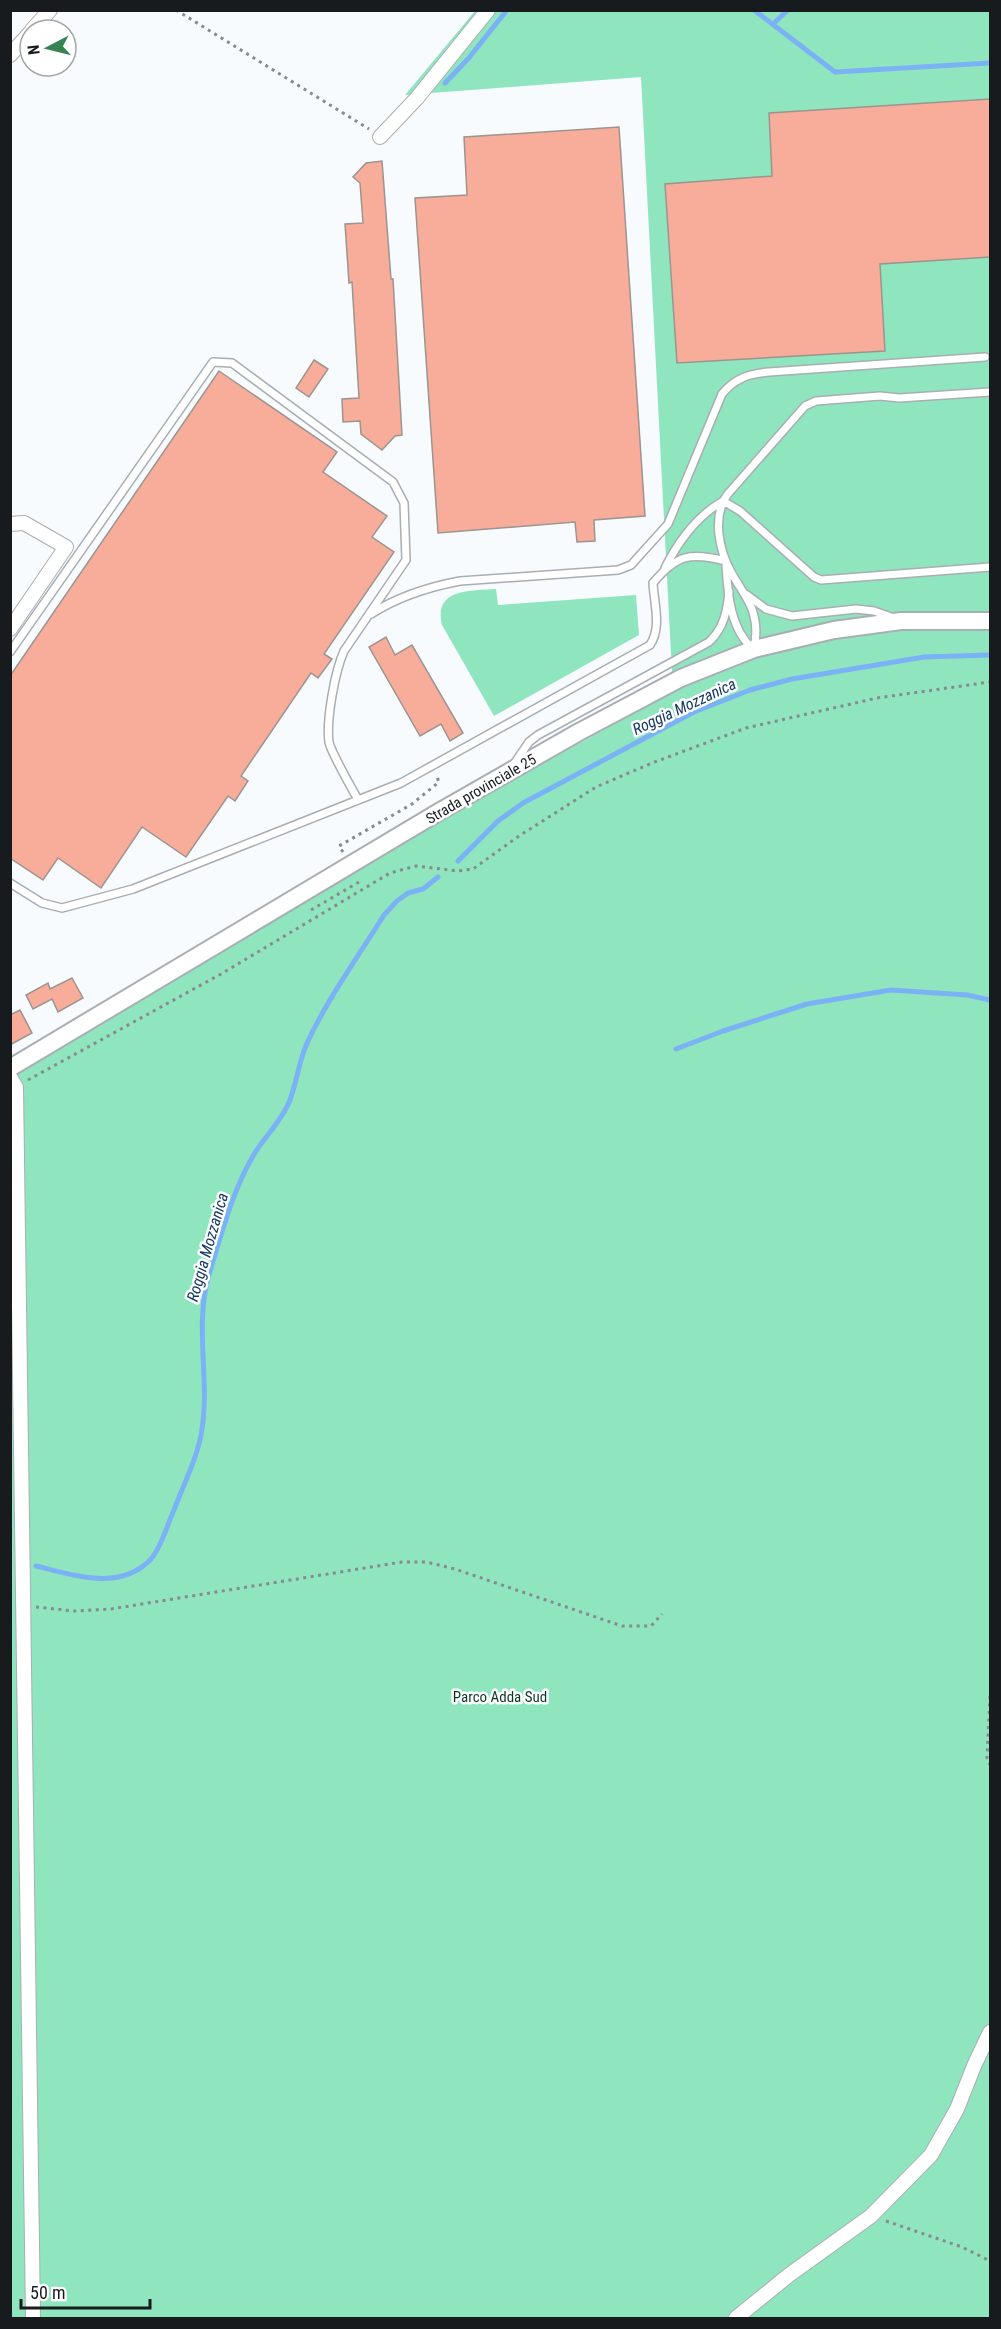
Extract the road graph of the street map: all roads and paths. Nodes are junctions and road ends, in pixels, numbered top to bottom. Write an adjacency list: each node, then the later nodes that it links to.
1 (176, 10): 3 (path)
2 (488, 10): 3 (street)
3 (380, 137)
4 (985, 357): 13 (lane)
5 (990, 392): 6 (lane)
6 (723, 501): 8 (lane); 9 (lane); 10 (lane)
7 (10, 524): 16 (street)
8 (726, 561): 10 (lane); 11 (lane); 12 (lane)
9 (990, 567)
10 (665, 569): 21 (lane)
11 (729, 592): 17 (lane); 20 (lane)
12 (744, 593): 14 (lane); 17 (lane)
13 (367, 617): 18 (lane); 21 (lane)
14 (902, 621): 15 (street, Strada provinciale 25); 17 (street, Strada provinciale 25)
15 (990, 621)
16 (10, 630)
17 (754, 649): 20 (street, Strada provinciale 25)
18 (10, 652)
19 (990, 682): 24 (path)
20 (507, 774): 23 (street, Strada provinciale 25)
21 (358, 800): 22 (lane)
22 (10, 883)
23 (10, 1068)
24 (13, 1082): 25 (street)
25 (23, 1605): 26 (path); 32 (street)
26 (662, 1614)
27 (990, 1696): 28 (path)
28 (990, 1765)
29 (990, 2032): 30 (street)
30 (871, 2216): 31 (path); 33 (street)
31 (990, 2261)
32 (33, 2319)
33 (736, 2319)

